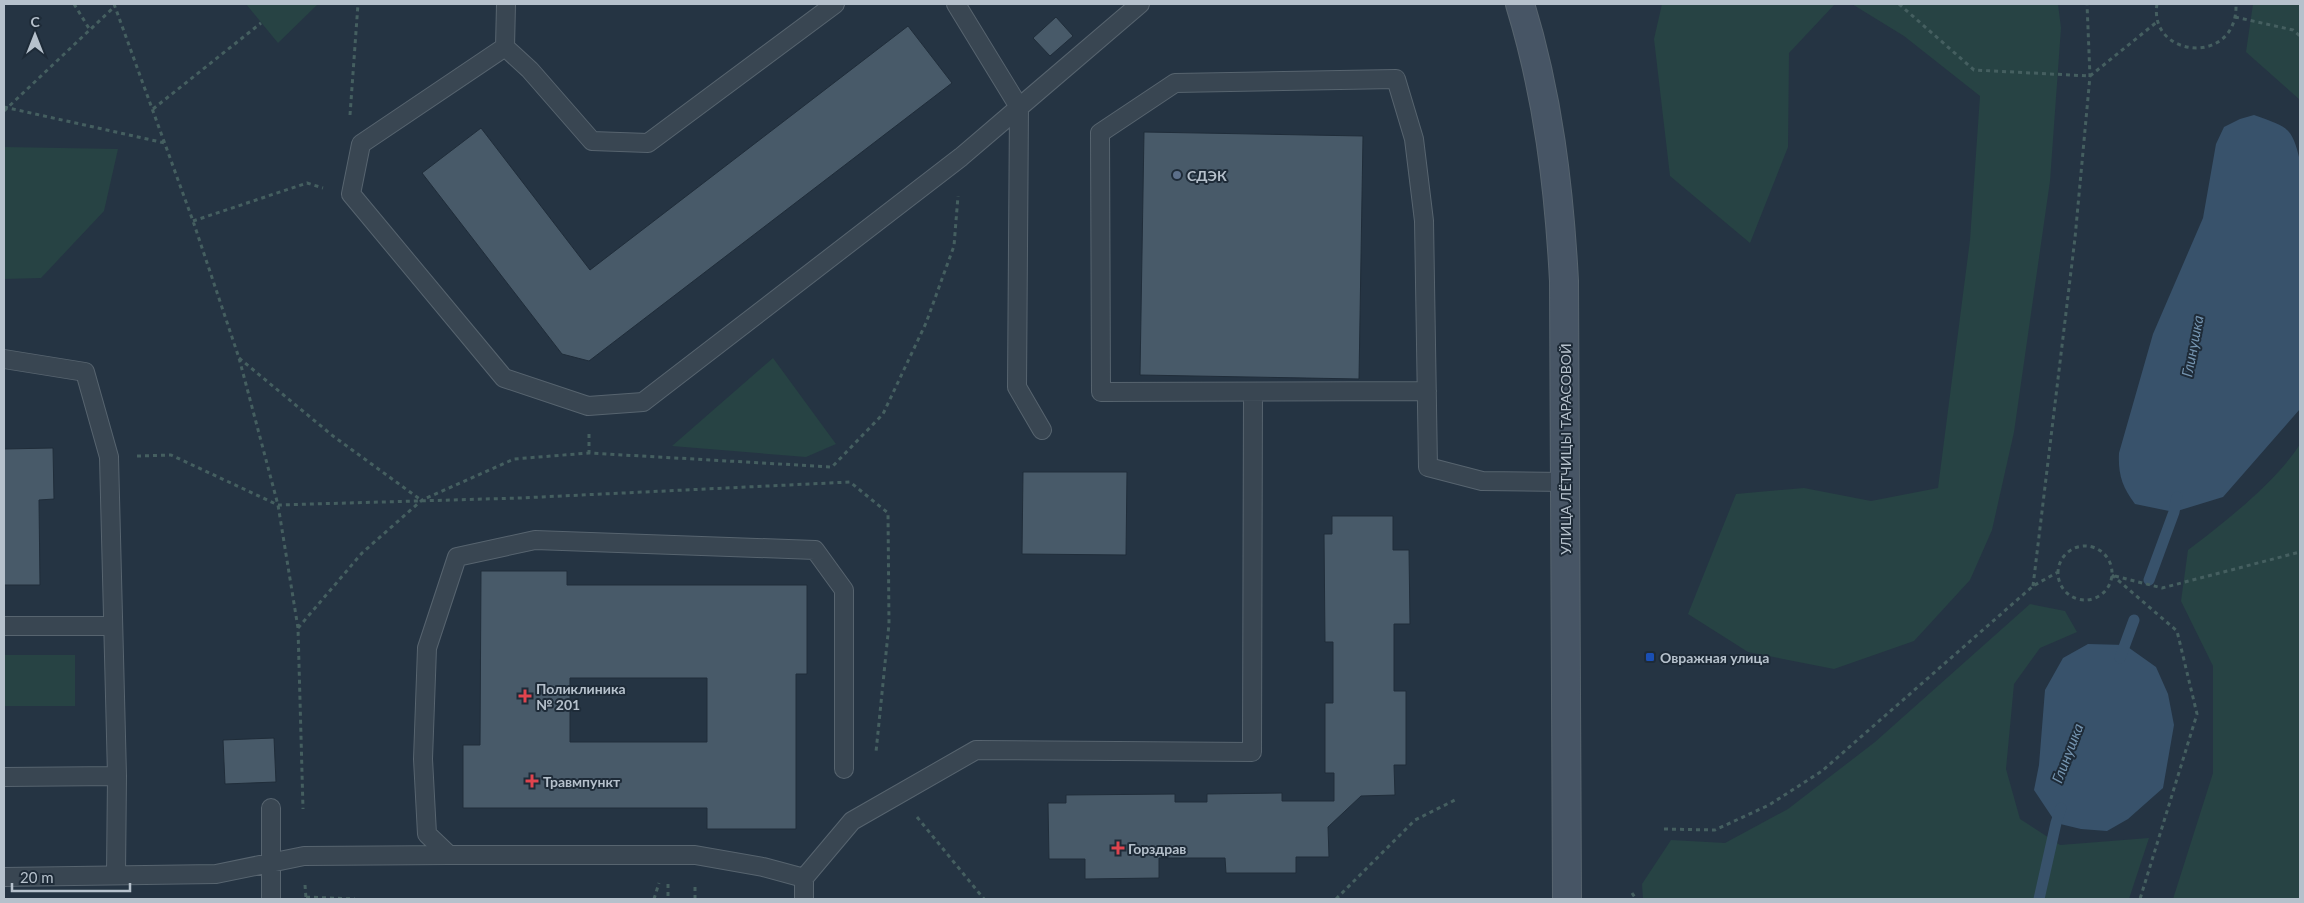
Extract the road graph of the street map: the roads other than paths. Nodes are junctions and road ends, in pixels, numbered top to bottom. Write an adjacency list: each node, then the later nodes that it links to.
1 (506, 4): 6 (lane)
2 (835, 4): 6 (lane)
3 (956, 4): 7 (lane)
4 (1140, 4): 7 (lane)
5 (1520, 4): 12 (main road, УЛИЦА ЛЁТЧИЦЫ ТАРАСОВОЙ)
6 (504, 47): 7 (lane)
7 (1019, 107): 11 (lane)
8 (4, 359): 14 (lane)
9 (1427, 391): 10 (lane); 10 (lane); 12 (lane)
10 (1253, 392): 23 (lane)
11 (1042, 430)
12 (1565, 482): 26 (main road, УЛИЦА ЛЁТЧИЦЫ ТАРАСОВОЙ)
13 (4, 626): 14 (lane)
14 (113, 626): 16 (lane)
15 (844, 769): 19 (lane)
16 (117, 776): 17 (lane); 21 (lane)
17 (4, 777)
18 (271, 808): 20 (lane)
19 (449, 855): 20 (lane); 23 (lane)
20 (271, 863): 21 (lane); 24 (lane)
21 (116, 874): 22 (lane)
22 (4, 877)
23 (804, 878): 25 (lane)
24 (271, 899)
25 (804, 899)
26 (1567, 899)

